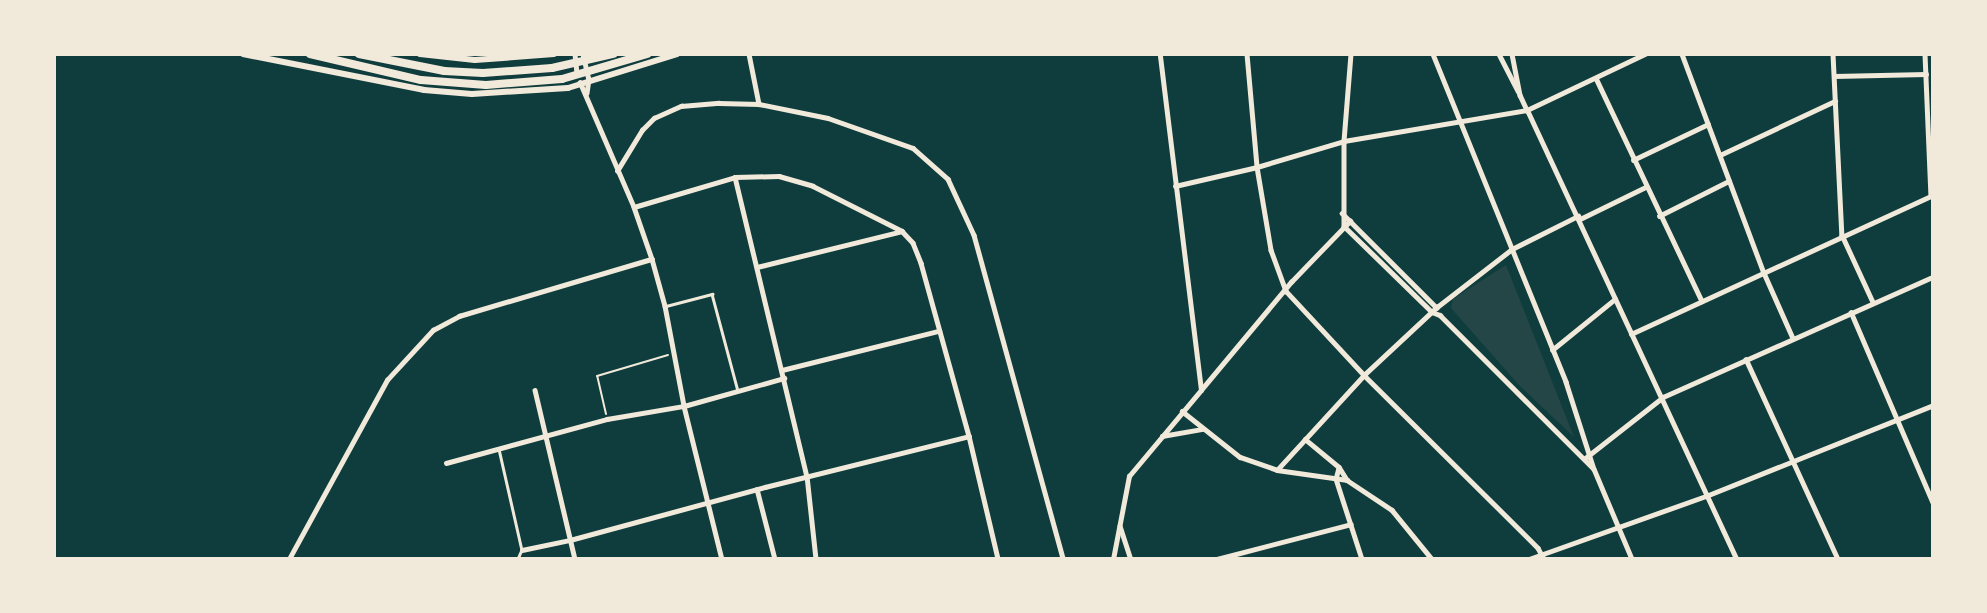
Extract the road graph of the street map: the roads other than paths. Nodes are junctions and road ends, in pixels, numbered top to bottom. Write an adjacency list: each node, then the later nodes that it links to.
1 (243, 54): 28 (main road)
2 (304, 54): 3 (highway)
3 (311, 54): 9 (highway)
4 (359, 54): 8 (highway)
5 (420, 54): 6 (main road)
6 (554, 54)
7 (583, 54): 27 (street)
8 (613, 54)
9 (648, 54)
10 (677, 54): 27 (main road)
11 (749, 54): 32 (street)
12 (1160, 54): 43 (street)
13 (1247, 54): 39 (street)
14 (1351, 54): 36 (street)
15 (1433, 54): 34 (street)
16 (1499, 54): 30 (street)
17 (1512, 54): 30 (street)
18 (1645, 54): 23 (street)
19 (1682, 54): 35 (street)
20 (1833, 54): 25 (street)
21 (1925, 54): 24 (street)
22 (575, 55): 28 (street)
23 (1637, 56): 26 (street)
24 (1926, 74): 25 (street); 45 (street)
25 (1834, 76): 31 (street)
26 (1596, 78): 33 (street); 38 (street)
27 (589, 81): 28 (main road); 29 (street)
28 (580, 83): 29 (street)
29 (587, 94): 40 (street)
30 (1520, 95): 33 (street)
31 (1835, 101): 37 (street); 53 (street)
32 (759, 104): 40 (street); 118 (street)
33 (1527, 110): 34 (street); 49 (street)
34 (1461, 121): 36 (street); 54 (street)
35 (1708, 124): 37 (street); 38 (street)
36 (1344, 141): 39 (street); 47 (street)
37 (1720, 155): 42 (street)
38 (1633, 160): 44 (street)
39 (1257, 167): 43 (street); 59 (street)
40 (617, 171): 46 (street)
41 (735, 177): 46 (street); 52 (street); 56 (street)
42 (1729, 181): 48 (street); 57 (street)
43 (1175, 186): 77 (street)
44 (1646, 187): 48 (street); 49 (street)
45 (1932, 195): 53 (street)
46 (634, 207): 55 (street)
47 (1342, 212): 50 (street); 51 (street)
48 (1659, 216): 61 (street)
49 (1579, 217): 54 (street); 60 (street)
50 (1350, 221): 51 (street); 64 (street)
51 (1343, 226): 59 (street); 65 (street)
52 (902, 231): 56 (street); 68 (street)
53 (1842, 235): 57 (street); 62 (street)
54 (1512, 249): 64 (street); 71 (street)
55 (652, 259): 63 (street); 111 (street)
56 (757, 267): 73 (street)
57 (1764, 273): 61 (street); 70 (street)
58 (1933, 277): 62 (street)
59 (1286, 291): 74 (street); 77 (street)
60 (1615, 299): 69 (street); 71 (street)
61 (1702, 301): 69 (street)
62 (1873, 302): 66 (street)
63 (666, 306): 78 (lane); 81 (street)
64 (1437, 307): 65 (street); 67 (street)
65 (1432, 312): 67 (street); 74 (street)
66 (1852, 312): 70 (street); 83 (street)
67 (1440, 315): 91 (street)
68 (939, 331): 73 (street); 86 (street)
69 (1631, 334): 79 (street)
70 (1793, 338): 72 (street)
71 (1552, 350): 90 (street)
72 (1746, 359): 79 (street); 92 (street)
73 (782, 370): 75 (street)
74 (1364, 375): 88 (street); 110 (street)
75 (784, 378): 78 (street); 97 (street)
76 (535, 390): 85 (street)
77 (1201, 390): 82 (street)
78 (738, 391): 81 (street)
79 (1662, 397): 90 (street); 101 (street)
80 (1933, 405): 83 (street)
81 (684, 406): 85 (street); 103 (street)
82 (1182, 411): 84 (street); 87 (street)
83 (1897, 418): 92 (street); 102 (street)
84 (1203, 429): 87 (street); 96 (street)
85 (546, 436): 89 (street); 107 (street)
86 (969, 436): 97 (street); 117 (street)
87 (1161, 436): 105 (street)
88 (1305, 439): 94 (street); 96 (street)
89 (499, 449): 93 (street); 108 (lane)
90 (1592, 454): 91 (street); 95 (street)
91 (1584, 459): 95 (street)
92 (1793, 460): 101 (street); 128 (street)
93 (446, 463)
94 (1339, 467): 98 (street); 99 (street)
95 (1594, 469): 106 (street)
96 (1277, 470): 98 (street)
97 (807, 476): 100 (street); 116 (street)
98 (1336, 479): 99 (street); 104 (street)
99 (1347, 480): 124 (street)
100 (757, 489): 103 (street); 115 (street)
101 (1706, 496): 106 (street); 127 (street)
102 (1933, 502)
103 (707, 504): 107 (street); 114 (street)
104 (1351, 524): 109 (street); 123 (street)
105 (1119, 525): 119 (street); 120 (street)
106 (1619, 528): 110 (street); 126 (street)
107 (570, 540): 108 (street); 113 (street)
108 (522, 550): 112 (lane)
109 (1242, 552): 121 (street); 122 (street)
110 (1543, 557): 125 (street)
111 (289, 559)
112 (518, 559)
113 (575, 559)
114 (722, 559)
115 (775, 559)
116 (816, 559)
117 (998, 559)
118 (1063, 559)
119 (1112, 559)
120 (1130, 559)
121 (1217, 559)
122 (1244, 559)
123 (1362, 559)
124 (1432, 559)
125 (1529, 559)
126 (1632, 559)
127 (1736, 559)
128 (1838, 559)

